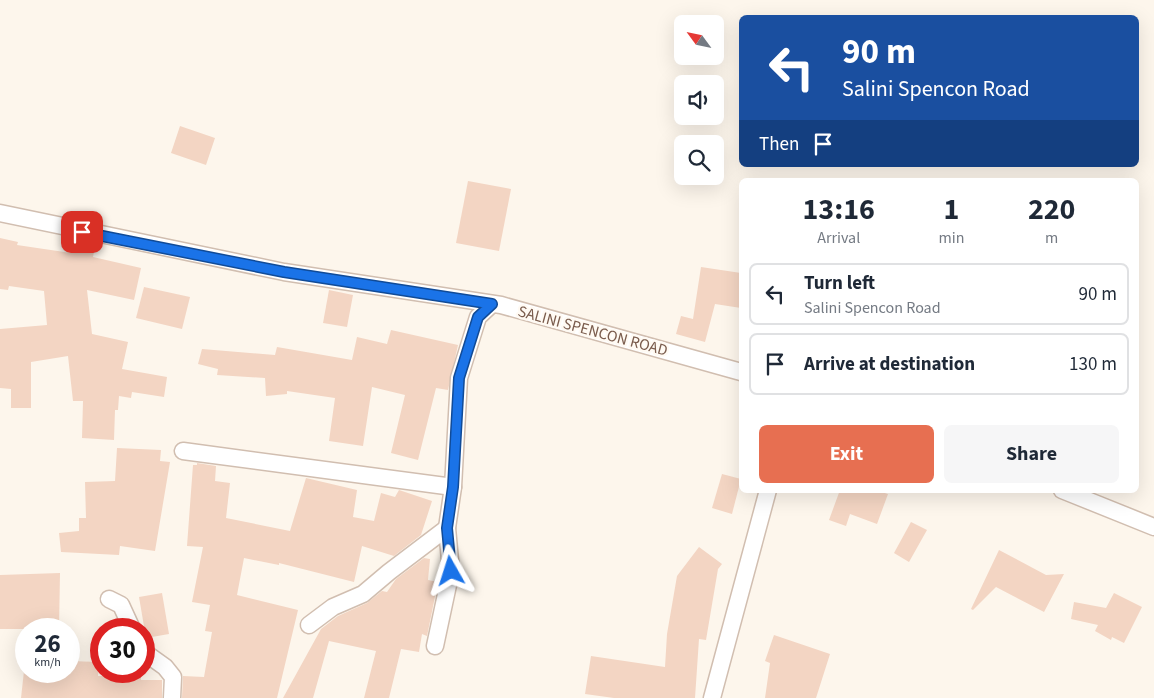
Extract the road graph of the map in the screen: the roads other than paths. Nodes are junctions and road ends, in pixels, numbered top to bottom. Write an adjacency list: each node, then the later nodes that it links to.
1 (0, 214): 2 (street, SALINI SPENCON ROAD)
2 (492, 304): 3 (street, SALINI SPENCON ROAD); 5 (street)
3 (739, 371)
4 (183, 451): 5 (street)
5 (453, 487): 9 (street)
6 (767, 493): 16 (street)
7 (1069, 493): 8 (street)
8 (1154, 527)
9 (447, 528): 12 (street); 13 (street)
10 (110, 599): 11 (street)
11 (127, 618)
12 (309, 626)
13 (435, 646)
14 (155, 659): 15 (street)
15 (172, 698)
16 (712, 698)

